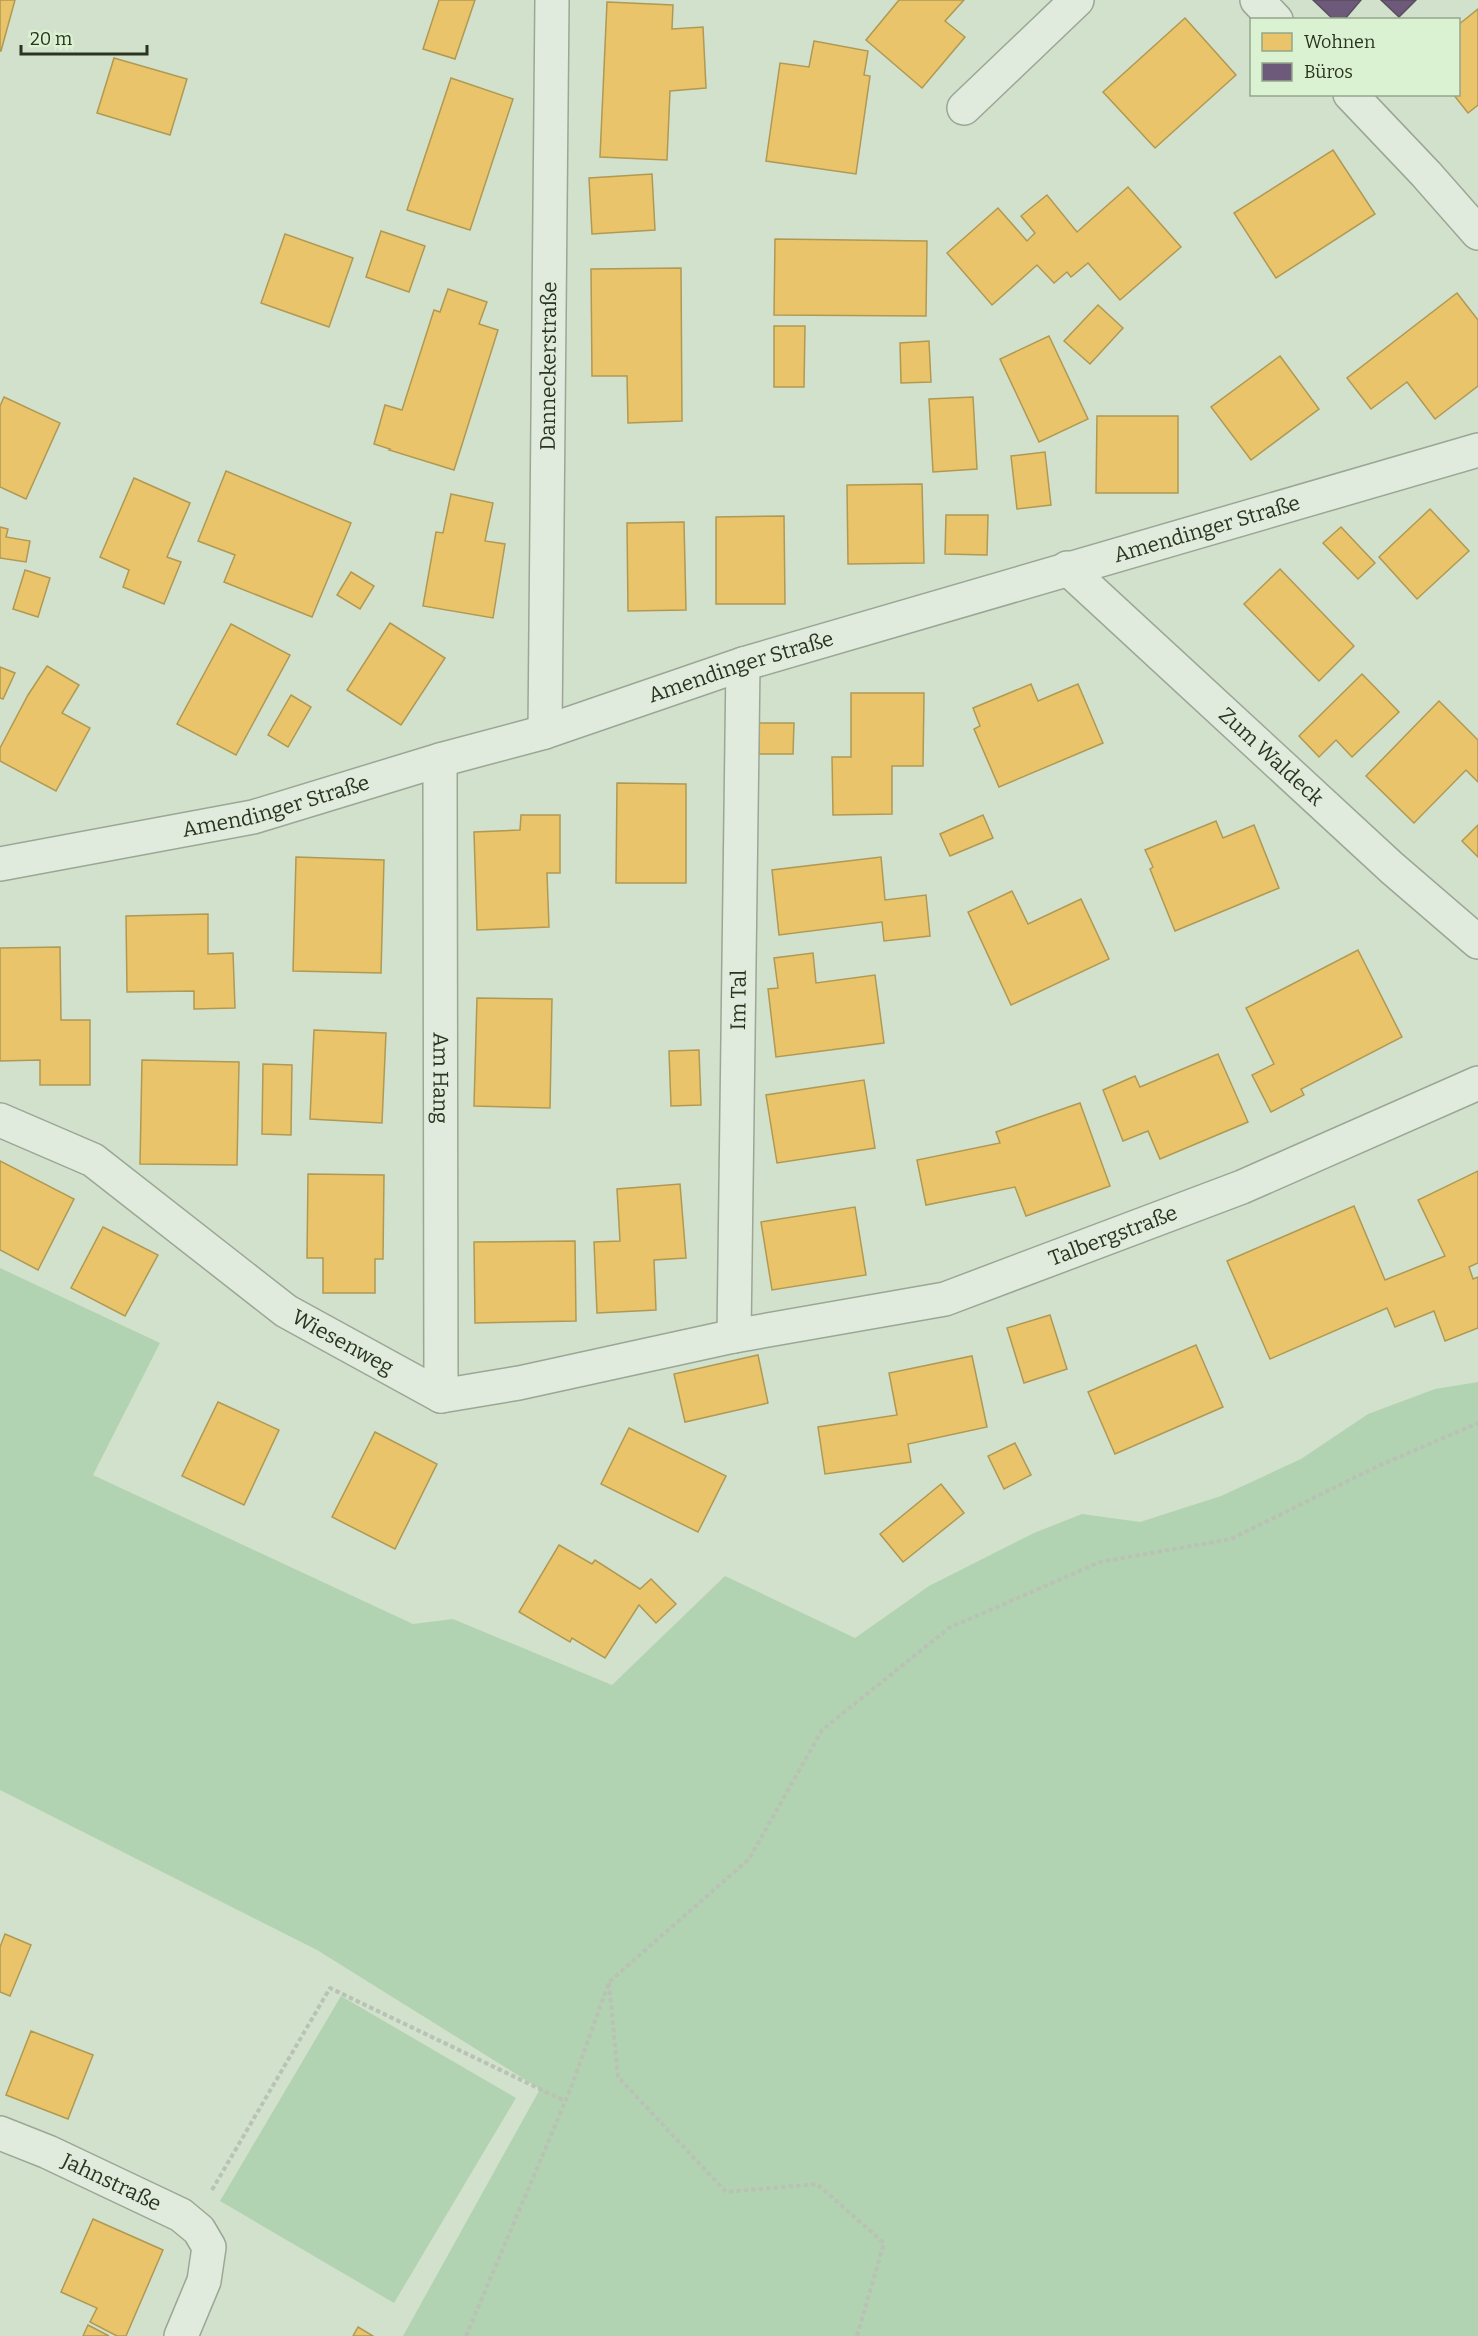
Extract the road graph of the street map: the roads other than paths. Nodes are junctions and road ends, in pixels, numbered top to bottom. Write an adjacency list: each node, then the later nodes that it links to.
1 (552, 0): 11 (street, Danneckerstraße)
2 (1077, 0): 6 (street)
3 (1257, 0): 4 (street)
4 (1274, 18)
5 (1352, 96): 7 (street)
6 (964, 108)
7 (1478, 233)
8 (1478, 450): 9 (street, Amendinger Straße)
9 (1067, 568): 10 (street, Amendinger Straße); 14 (street, Zum Waldeck)
10 (743, 664): 11 (street, Amendinger Straße); 17 (street, Im Tal)
11 (545, 732): 12 (street, Amendinger Straße)
12 (440, 760): 13 (street, Amendinger Straße); 18 (street, Am Hang)
13 (0, 864)
14 (1478, 942)
15 (1478, 1083): 17 (street, Talbergstraße)
16 (0, 1120): 18 (street, Wiesenweg)
17 (734, 1336): 18 (street)
18 (441, 1396)
19 (0, 2133): 20 (street, Jahnstraße)
20 (181, 2336)

